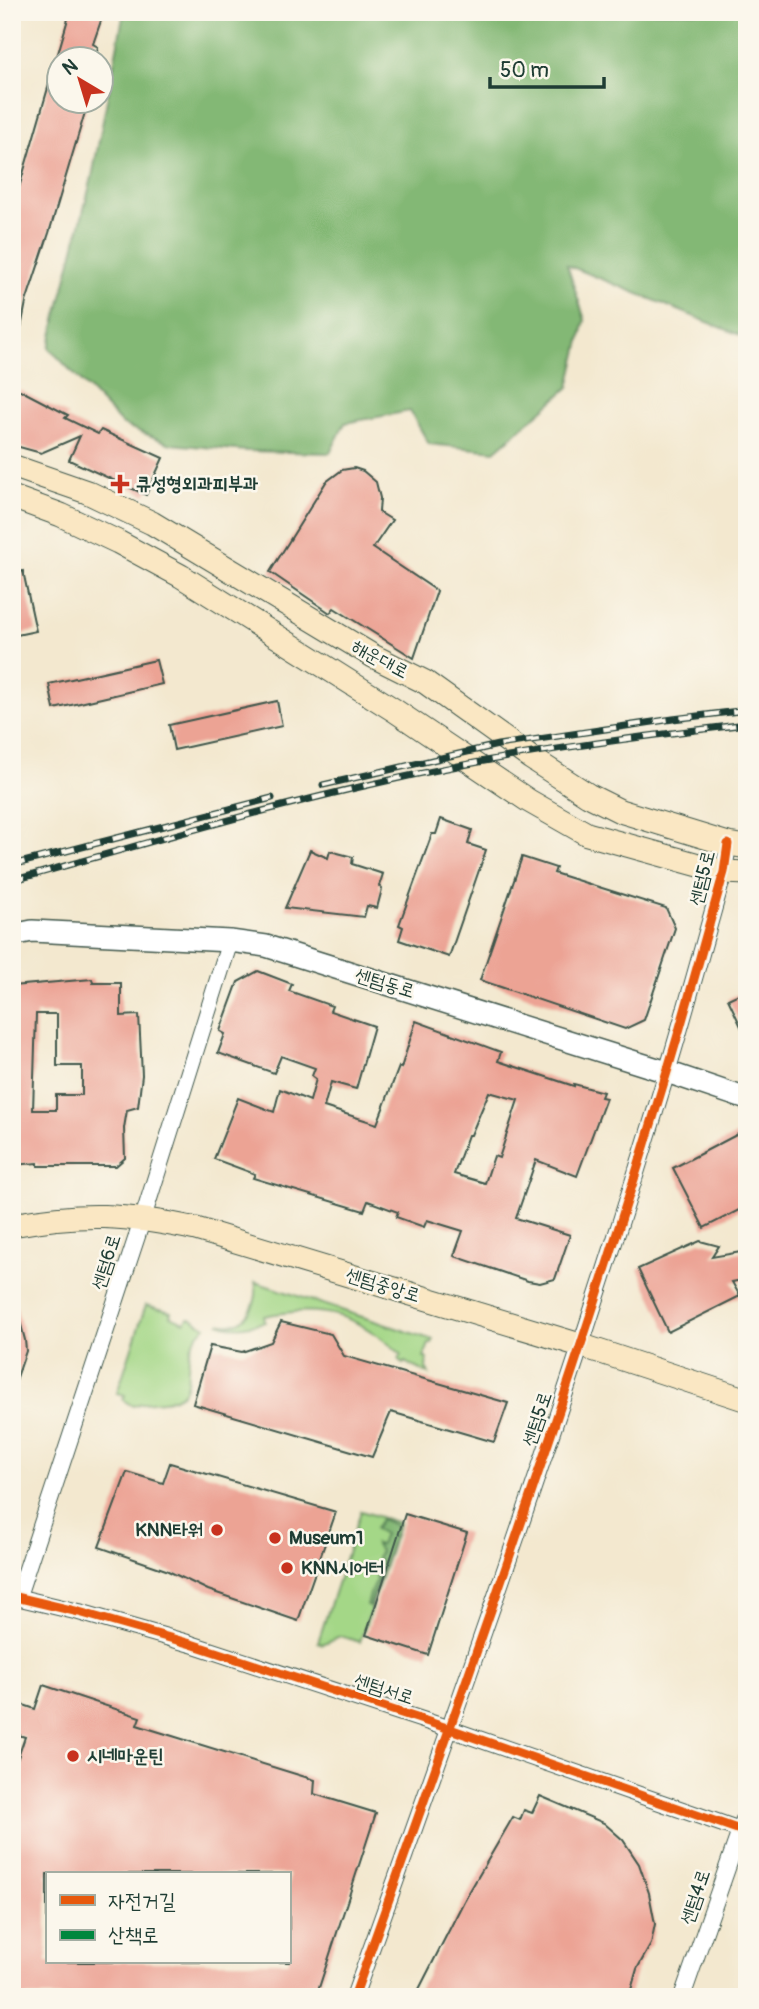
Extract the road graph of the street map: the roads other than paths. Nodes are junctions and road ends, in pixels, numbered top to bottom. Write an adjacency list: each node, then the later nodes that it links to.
1 (12, 466): 3 (main road, 해운대로)
2 (12, 497): 4 (main road, 해운대로)
3 (737, 846): 4 (street, 센텀5로)
4 (724, 872): 5 (main road, 해운대로); 8 (street, 센텀5로)
5 (747, 873)
6 (12, 935): 7 (street, 센텀동로)
7 (230, 940): 8 (street, 센텀동로); 10 (street, 센텀6로)
8 (667, 1072): 9 (street, 센텀동로); 12 (street, 센텀5로)
9 (747, 1099)
10 (143, 1218): 11 (main road, 센텀중앙로); 12 (main road, 센텀중앙로); 14 (street, 센텀6로)
11 (12, 1225)
12 (580, 1345): 13 (main road, 센텀중앙로); 15 (street, 센텀5로)
13 (747, 1400)
14 (15, 1596): 15 (street, 센텀서로)
15 (450, 1729): 17 (street, 센텀서로); 18 (street, 센텀5로)
16 (747, 1811): 17 (street, 센텀4로)
17 (740, 1830): 19 (street, 센텀4로)
18 (354, 1997)
19 (682, 1997)

